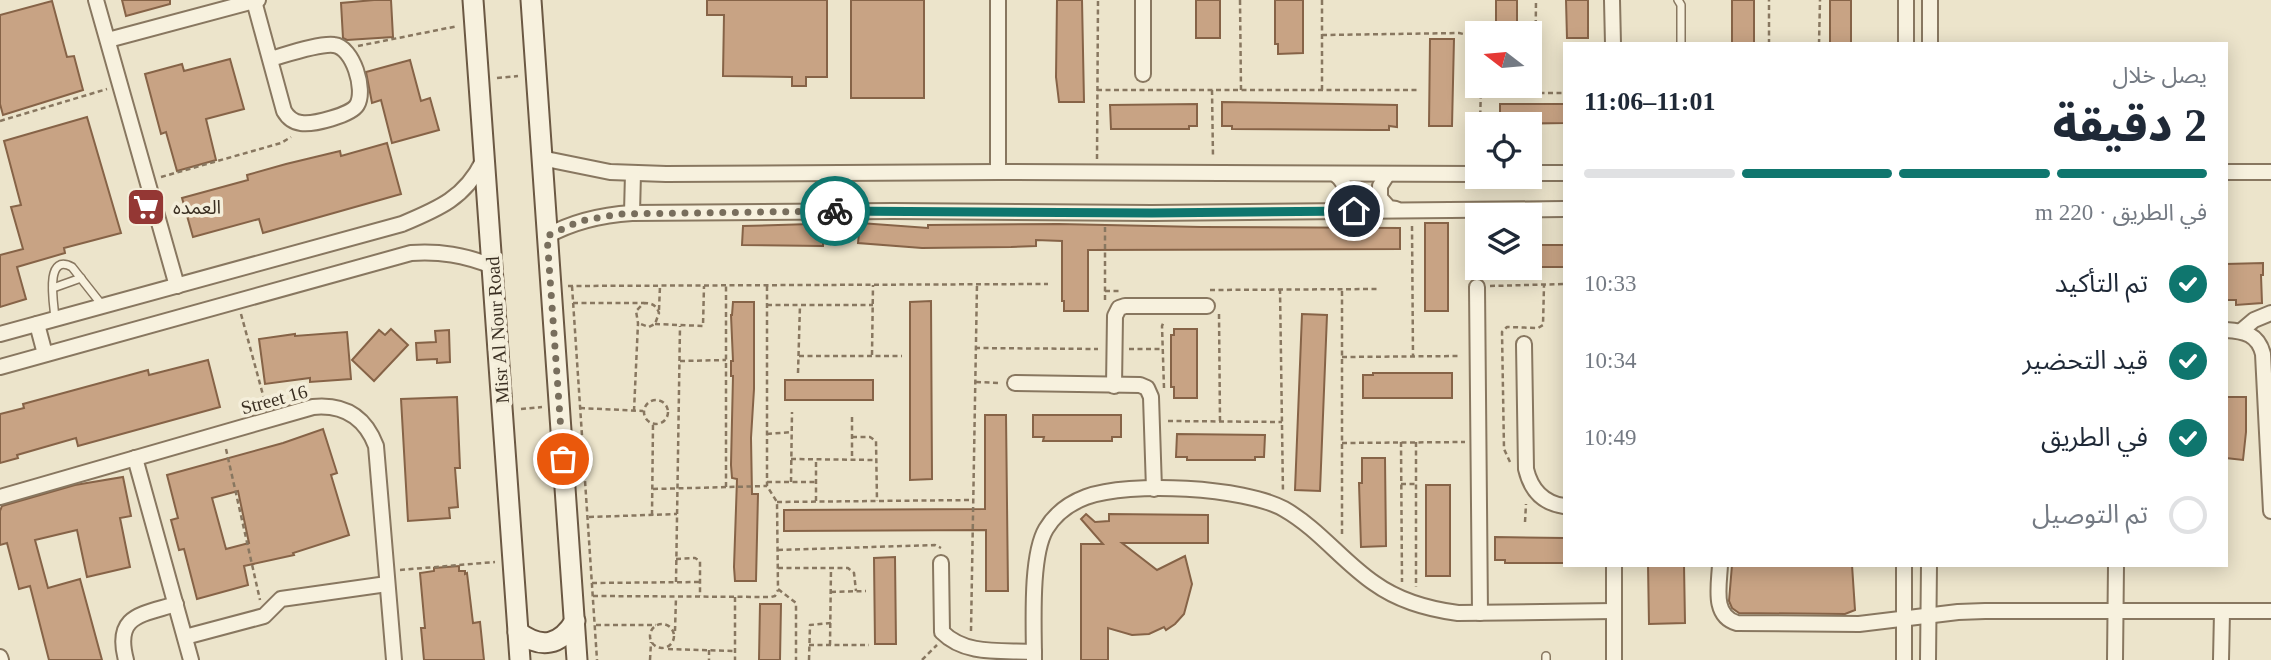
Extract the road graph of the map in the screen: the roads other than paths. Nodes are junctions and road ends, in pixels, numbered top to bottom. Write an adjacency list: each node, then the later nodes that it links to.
1 (96, 0): 11 (street)
2 (472, 0): 19 (street, Misr Al Nour Road)
3 (531, 0): 18 (street)
4 (998, 0): 20 (street)
5 (1143, 0): 17 (street)
6 (1612, 0): 12 (street)
7 (1678, 0): 13 (lane)
8 (1906, 0): 14 (street)
9 (1930, 0): 15 (street)
10 (256, 1): 11 (street); 16 (street)
11 (108, 40): 36 (street)
12 (1612, 42)
13 (1681, 42)
14 (1906, 42)
15 (1930, 42)
16 (270, 59): 16 (street)
17 (1143, 74)
18 (541, 158): 23 (street); 33 (street)
19 (484, 159): 34 (street, Misr Al Nour Road); 36 (street)
20 (998, 172): 23 (street); 26 (street)
21 (2228, 172): 22 (street)
22 (2271, 172)
23 (632, 173): 32 (street)
24 (1542, 173): 25 (street)
25 (1563, 173)
26 (1335, 174): 28 (street); 31 (street)
27 (1465, 174): 28 (street)
28 (1387, 175): 29 (street)
29 (1396, 209): 30 (street); 31 (street)
30 (1563, 209)
31 (1334, 211): 32 (street)
32 (632, 213): 33 (street)
33 (547, 236): 72 (street)
34 (492, 266): 48 (street); 73 (street, Misr Al Nour Road)
35 (81, 278): 38 (lane); 38 (lane); 40 (lane)
36 (177, 286): 40 (street)
37 (1476, 286): 68 (street)
38 (53, 288): 42 (lane)
39 (1215, 303): 51 (street)
40 (102, 305): 42 (street)
41 (2271, 313): 45 (street)
42 (55, 319): 43 (street)
43 (37, 324): 46 (street); 48 (street)
44 (2228, 330): 45 (street)
45 (2241, 331): 56 (street)
46 (0, 334)
47 (1524, 344): 55 (street)
48 (45, 354): 49 (street)
49 (0, 367)
50 (1015, 383): 51 (street)
51 (1114, 386): 53 (street)
52 (135, 458): 54 (street, Street 16); 63 (street, Street 16); 64 (street)
53 (1154, 489): 68 (street); 75 (street)
54 (0, 497)
55 (1563, 506)
56 (2271, 512)
57 (941, 563): 75 (street)
58 (1614, 567): 65 (street)
59 (1720, 567): 71 (street)
60 (1904, 567): 71 (street)
61 (1929, 567): 70 (street)
62 (2116, 567): 69 (street)
63 (387, 577): 74 (street); 78 (street, Street 16)
64 (176, 604): 74 (street); 76 (street)
65 (1614, 611): 68 (street); 81 (street)
66 (2271, 611): 67 (street)
67 (2222, 612): 69 (street); 85 (street)
68 (1480, 613)
69 (2116, 613): 70 (street); 84 (street)
70 (1929, 616): 71 (street); 83 (street)
71 (1904, 619): 82 (street)
72 (575, 621): 73 (street); 80 (street)
73 (518, 632): 79 (street, Misr Al Nour Road)
74 (185, 637): 77 (street)
75 (1034, 656)
76 (126, 660)
77 (191, 660)
78 (394, 660)
79 (520, 660)
80 (577, 660)
81 (1614, 660)
82 (1904, 660)
83 (1928, 660)
84 (2115, 660)
85 (2221, 660)

